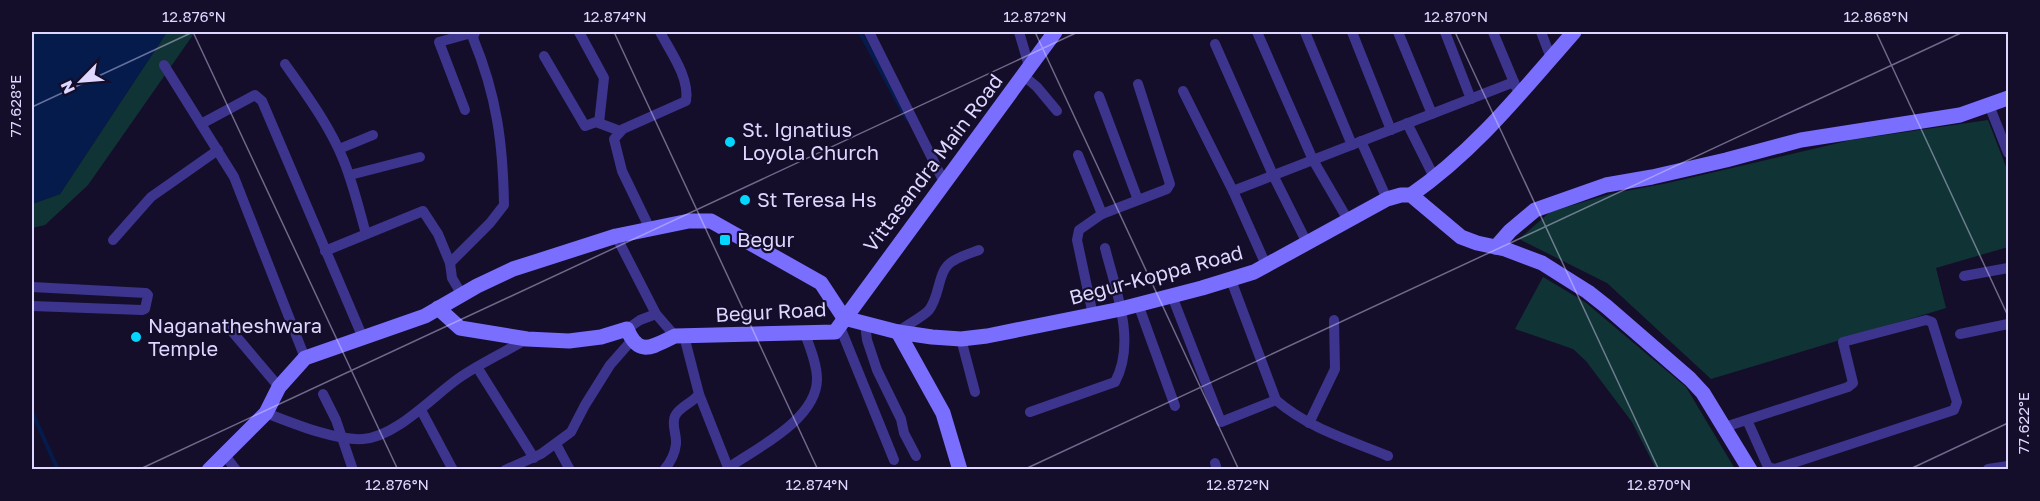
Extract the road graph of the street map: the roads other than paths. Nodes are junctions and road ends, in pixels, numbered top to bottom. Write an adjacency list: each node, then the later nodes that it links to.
1 (475, 32): 29 (street); 64 (street)
2 (579, 32): 32 (street)
3 (660, 32): 36 (street)
4 (869, 32): 48 (street)
5 (1018, 32): 20 (street)
6 (1055, 32): 20 (main road, Vittasandra Main Road)
7 (1257, 32): 44 (street)
8 (1305, 32): 38 (street)
9 (1352, 32): 35 (street)
10 (1398, 32): 31 (street)
11 (1445, 32): 26 (street)
12 (1493, 32): 22 (street)
13 (1541, 32): 17 (street)
14 (1574, 32): 17 (main road)
15 (1215, 44): 46 (street)
16 (544, 56): 32 (street)
17 (1551, 58): 22 (main road)
18 (285, 64): 39 (street)
19 (164, 65): 34 (street)
20 (1026, 71): 30 (street); 48 (main road, Vittasandra Main Road)
21 (1138, 84): 51 (street)
22 (1517, 88): 26 (street); 47 (main road)
23 (1183, 91): 49 (street)
24 (1099, 96): 51 (street)
25 (2008, 98): 28 (main road)
26 (1471, 99): 31 (street)
27 (2008, 104): 28 (street)
28 (1990, 107): 41 (street); 60 (main road)
29 (465, 110)
30 (1057, 111)
31 (1432, 114): 33 (street)
32 (599, 123): 36 (street)
33 (1407, 123): 35 (street); 47 (street)
34 (201, 124): 40 (street); 63 (street)
35 (1390, 130): 38 (street)
36 (620, 131): 55 (street)
37 (373, 135): 39 (street)
38 (1357, 143): 44 (street); 52 (street)
39 (339, 149): 45 (street)
40 (218, 150): 58 (street); 91 (street)
41 (2008, 153)
42 (1078, 155): 53 (street)
43 (420, 157): 45 (street)
44 (1313, 160): 46 (street); 54 (street)
45 (350, 175): 56 (street)
46 (1273, 175): 49 (street); 59 (street)
47 (1435, 179): 50 (main road)
48 (944, 182): 79 (main road, Vittasandra Main Road)
49 (1233, 191): 65 (street)
50 (1411, 195): 52 (main road, Begur-Koppa Road); 60 (main road)
51 (1138, 200): 53 (street)
52 (1387, 200): 54 (main road, Begur-Koppa Road)
53 (1102, 214): 77 (street)
54 (1348, 220): 59 (main road, Begur-Koppa Road)
55 (650, 229): 57 (main road, Begur Road); 79 (main road, Begur Road)
56 (366, 234): 63 (street); 64 (street)
57 (616, 236): 70 (main road, Begur Road); 76 (street)
58 (113, 240)
59 (1307, 243): 65 (main road, Begur-Koppa Road)
60 (1496, 247): 104 (main road)
61 (1105, 248): 75 (street)
62 (979, 250): 83 (street)
63 (325, 251): 88 (street)
64 (450, 263): 70 (street)
65 (1266, 265): 68 (main road, Begur-Koppa Road)
66 (2008, 268): 67 (street)
67 (1964, 276)
68 (1230, 280): 71 (main road, Begur-Koppa Road); 97 (street)
69 (32, 287): 73 (street)
70 (462, 295): 74 (main road, Begur Road)
71 (1172, 296): 72 (main road, Begur-Koppa Road); 97 (street)
72 (1138, 304): 75 (main road, Begur-Koppa Road); 98 (street)
73 (32, 306)
74 (438, 308): 88 (main road, Begur Road); 89 (main road, Begur Road)
75 (1121, 309): 77 (main road, Begur-Koppa Road); 100 (street)
76 (656, 314): 86 (street); 87 (street)
77 (1093, 315): 90 (main road, Begur-Koppa Road)
78 (1334, 321): 103 (street)
79 (842, 323): 80 (main road, Begur-Koppa Road); 84 (main road, Begur Road); 111 (street)
80 (865, 324): 83 (main road, Begur-Koppa Road); 108 (street)
81 (2008, 324): 85 (street)
82 (230, 329): 93 (street)
83 (898, 332): 90 (main road, Begur-Koppa Road); 122 (main road)
84 (805, 334): 87 (main road, Begur Road); 113 (street)
85 (1960, 334)
86 (629, 335): 87 (main road, Begur Road); 89 (main road, Begur Road); 106 (street)
87 (679, 336): 96 (street)
88 (363, 338): 91 (main road, Begur Road)
89 (527, 339): 92 (street)
90 (961, 339): 94 (street)
91 (305, 358): 93 (main road, Begur Road)
92 (477, 367): 99 (street); 110 (street)
93 (279, 387): 101 (main road, Begur Road)
94 (975, 393)
95 (323, 394): 105 (street)
96 (699, 394): 113 (street); 121 (street)
97 (1276, 399): 103 (street)
98 (1174, 406)
99 (421, 410): 105 (street); 118 (street)
100 (1030, 412)
101 (266, 413): 105 (street); 107 (main road, Begur Road)
102 (1747, 420): 102 (street); 104 (street)
103 (1309, 423): 109 (street)
104 (1725, 427): 123 (main road)
105 (342, 436): 117 (street)
106 (556, 444): 110 (street); 120 (street)
107 (224, 454): 115 (main road, Begur Road); 116 (street)
108 (916, 456)
109 (1388, 456)
110 (534, 458): 119 (street)
111 (894, 460)
112 (2008, 466): 114 (street)
113 (728, 469)
114 (1988, 469)
115 (209, 470)
116 (236, 470)
117 (352, 470)
118 (453, 470)
119 (505, 470)
120 (570, 470)
121 (664, 470)
122 (960, 470)
123 (1750, 470)

